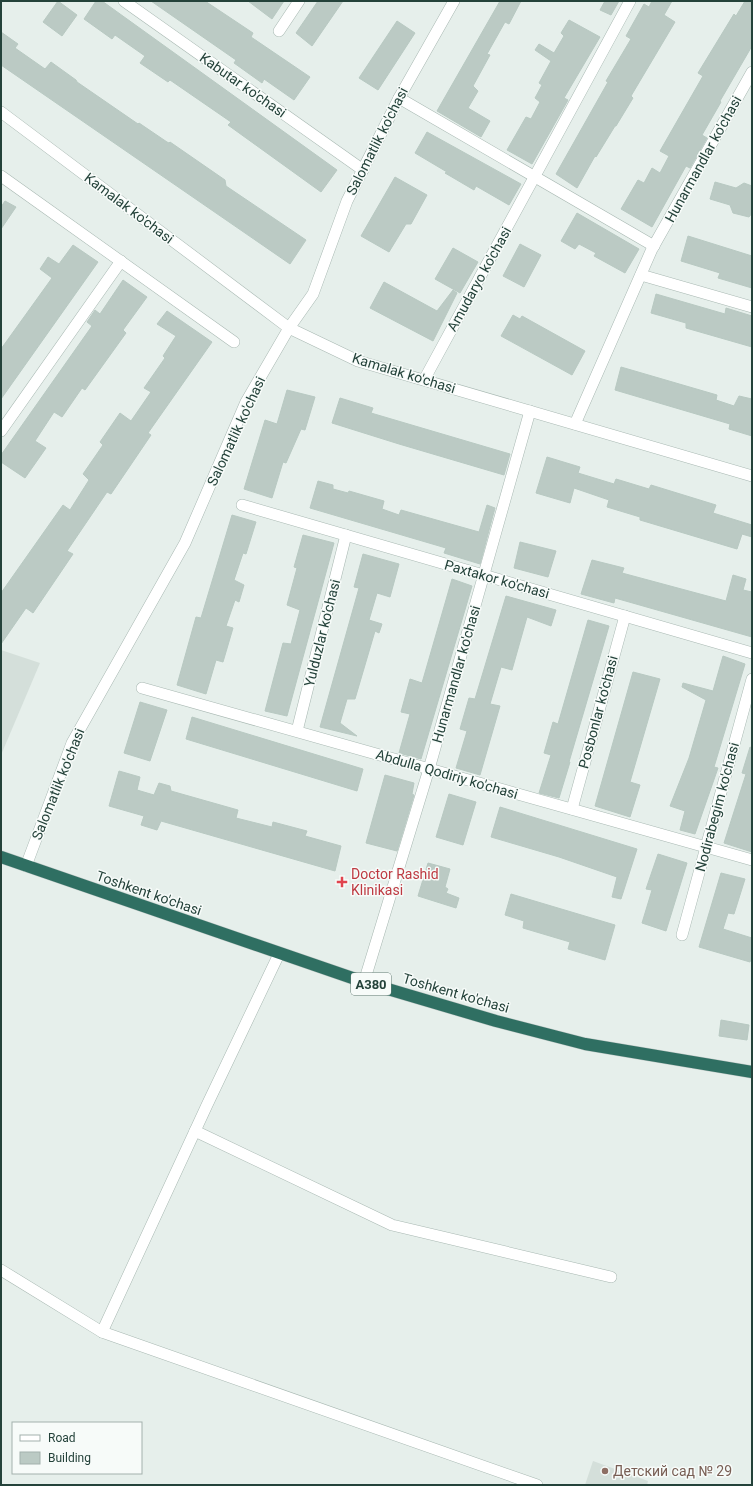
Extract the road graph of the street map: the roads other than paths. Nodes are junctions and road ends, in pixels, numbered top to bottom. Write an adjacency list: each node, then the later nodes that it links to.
1 (299, 1): 5 (street)
2 (454, 1): 7 (street, Salomatlik ko'chasi)
3 (630, 1): 10 (street, Amudaryo ko'chasi)
4 (126, 2): 9 (street, Kabutar ko'chasi)
5 (279, 31)
6 (752, 72): 12 (street, Hunarmandlar ko'chasi)
7 (399, 98): 9 (street, Salomatlik ko'chasi); 10 (street)
8 (1, 112): 16 (street, Kamalak ko'chasi)
9 (363, 170): 16 (street, Salomatlik ko'chasi)
10 (534, 177): 12 (street); 18 (street, Amudaryo ko'chasi)
11 (2, 179): 13 (street)
12 (654, 246): 14 (street, Hunarmandlar ko'chasi)
13 (121, 262): 17 (street); 21 (street)
14 (641, 275): 15 (street); 20 (street, Hunarmandlar ko'chasi)
15 (752, 307)
16 (289, 328): 18 (street, Kamalak ko'chasi); 36 (street, Salomatlik ko'chasi)
17 (234, 342)
18 (424, 380): 19 (street, Kamalak ko'chasi)
19 (530, 411): 20 (street, Kamalak ko'chasi); 25 (street, Hunarmandlar ko'chasi)
20 (575, 424): 22 (street, Kamalak ko'chasi)
21 (1, 431)
22 (752, 476)
23 (242, 505): 24 (street, Paxtakor ko'chasi)
24 (346, 535): 25 (street, Paxtakor ko'chasi); 30 (street, Yulduzlar ko'chasi)
25 (484, 575): 26 (street, Paxtakor ko'chasi); 31 (street, Hunarmandlar ko'chasi)
26 (625, 616): 27 (street, Paxtakor ko'chasi); 32 (street, Posbonlar ko'chasi)
27 (752, 653)
28 (752, 679): 33 (street, Nodirabegim ko'chasi)
29 (142, 688): 30 (street, Abdulla Qodiriy ko'chasi)
30 (297, 731): 31 (street, Abdulla Qodiriy ko'chasi)
31 (429, 769): 32 (street, Abdulla Qodiriy ko'chasi); 39 (street, Hunarmandlar ko'chasi)
32 (572, 809): 33 (street, Abdulla Qodiriy ko'chasi)
33 (707, 847): 35 (street, Abdulla Qodiriy ko'chasi); 37 (street, Nodirabegim ko'chasi)
34 (1, 857): 36 (highway, Toshkent ko'chasi / A380)
35 (752, 860)
36 (26, 866): 38 (highway, Toshkent ko'chasi / A380)
37 (682, 936)
38 (279, 954): 39 (highway, Toshkent ko'chasi / A380); 41 (street)
39 (364, 982): 40 (highway, Toshkent ko'chasi / A380)
40 (752, 1072)
41 (195, 1131): 43 (street); 44 (street)
42 (1, 1270): 44 (street)
43 (611, 1277)
44 (102, 1332): 45 (street)
45 (537, 1485)

